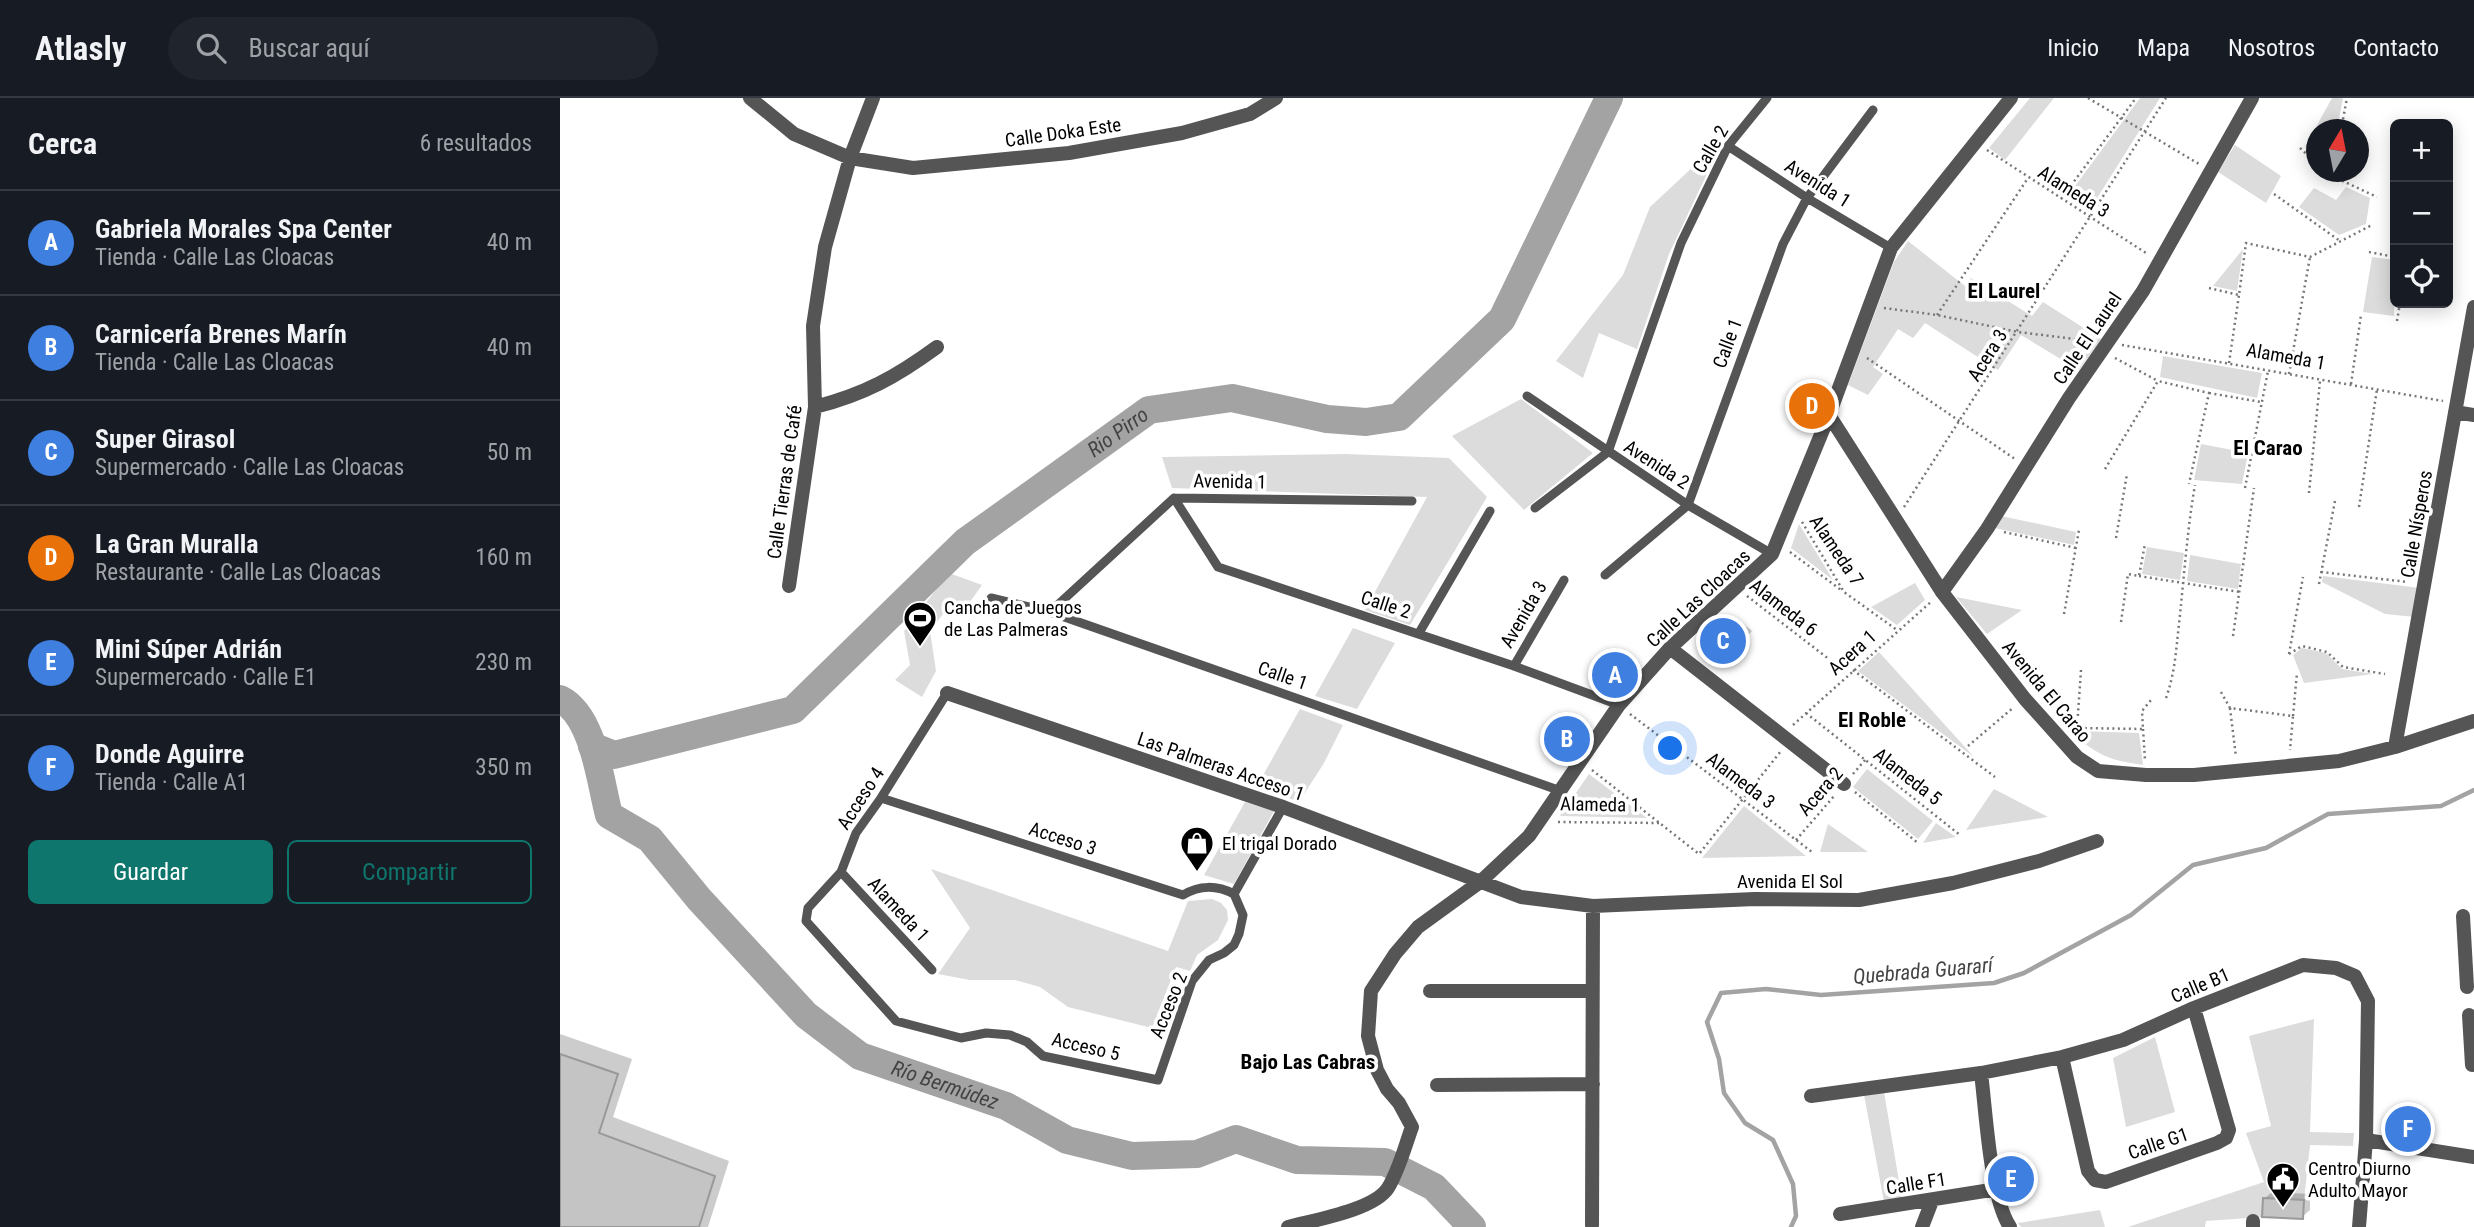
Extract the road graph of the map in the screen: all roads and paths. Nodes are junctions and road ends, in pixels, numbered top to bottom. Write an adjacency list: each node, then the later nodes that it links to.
1 (750, 98): 19 (street, Calle Doka Este)
2 (873, 98): 19 (street, Calle Tierras de Café)
3 (1276, 98): 19 (street, Calle Doka Este)
4 (1767, 98): 16 (lane, Calle 2)
5 (2011, 98): 15 (street, Calle Las Cloacas)
6 (2088, 98): 12 (path)
7 (2136, 98): 12 (path)
8 (2166, 98): 14 (path, Acera 3)
9 (2252, 98): 20 (street, Calle El Laurel)
10 (2347, 98): 13 (path)
11 (1873, 110): 25 (lane, Calle 1)
12 (2121, 118): 14 (path); 26 (path)
13 (2343, 119)
14 (2145, 133): 20 (path); 27 (path, Acera 3)
15 (1975, 143): 21 (path, Alameda 3); 30 (street, Calle Las Cloacas)
16 (1728, 146): 25 (lane, Avenida 1); 62 (lane, Calle 2)
17 (2300, 148): 18 (path)
18 (2306, 154)
19 (850, 158): 57 (street, Calle Tierras de Café)
20 (2211, 171): 34 (street, Calle El Laurel)
21 (2028, 178): 26 (path, Alameda 3); 40 (path)
22 (2348, 182): 24 (path)
23 (2274, 194): 29 (path)
24 (2377, 197)
25 (1807, 198): 30 (lane, Avenida 1); 74 (lane, Calle 1)
26 (2061, 198): 27 (path, Alameda 3)
27 (2091, 218): 34 (path, Alameda 3); 43 (path, Acera 3)
28 (2372, 225): 29 (path)
29 (2340, 241): 33 (path)
30 (1891, 248): 37 (street, Calle Las Cloacas)
31 (2369, 252): 32 (path)
32 (2390, 256)
33 (2310, 257): 36 (path); 49 (path)
34 (2159, 261): 44 (street, Calle El Laurel)
35 (2209, 288): 36 (path)
36 (2239, 295): 47 (path)
37 (1869, 306): 40 (path, Alameda 1); 46 (street, Calle Las Cloacas)
38 (2474, 307): 58 (street, Calle Nísperos)
39 (2399, 308): 42 (path)
40 (1937, 315): 43 (path, Alameda 1)
41 (2361, 315): 52 (path)
42 (2397, 321)
43 (2018, 332): 44 (path, Alameda 1); 61 (path, Acera 3)
44 (2108, 343): 47 (path, Alameda 1); 51 (path); 63 (street, Calle El Laurel)
45 (937, 346): 57 (street)
46 (1853, 349): 59 (street, Calle Las Cloacas); 61 (path)
47 (2229, 363): 48 (path, Alameda 1)
48 (2268, 370): 49 (path, Alameda 1); 56 (path)
49 (2290, 374): 50 (path, Alameda 1)
50 (2320, 379): 52 (path, Alameda 1); 70 (path)
51 (2158, 381): 54 (path); 64 (path)
52 (2351, 385): 53 (path, Alameda 1)
53 (2377, 389): 58 (path, Alameda 1); 76 (path)
54 (2209, 393): 56 (path); 66 (path)
55 (1527, 396): 62 (lane, Avenida 2)
56 (2262, 403): 68 (path)
57 (815, 407): 94 (street, Calle Tierras de Café)
58 (2456, 408): 60 (street); 93 (street, Calle Nísperos)
59 (1829, 415): 75 (street, Calle Las Cloacas); 79 (street, Avenida El Carao)
60 (2474, 415)
61 (1960, 422): 63 (path); 79 (path, Acera 3)
62 (1608, 452): 74 (lane, Avenida 2); 77 (lane)
63 (2026, 467): 80 (street, Calle El Laurel)
64 (2105, 469)
65 (2127, 474): 82 (path)
66 (2189, 484)
67 (2194, 485): 91 (path)
68 (2245, 488)
69 (2254, 488): 98 (path)
70 (2309, 493)
71 (1174, 498): 72 (lane, Avenida 1); 100 (lane, Avenida 1); 104 (lane, Calle 2)
72 (1412, 501)
73 (2335, 501): 86 (path)
74 (1688, 505): 84 (lane, Avenida 2); 87 (lane)
75 (1792, 506): 84 (street, Calle Las Cloacas); 96 (path, Alameda 7)
76 (2359, 507)
77 (1535, 508)
78 (1490, 511): 104 (lane)
79 (1897, 519): 97 (street, Avenida El Carao)
80 (1987, 529): 85 (path); 97 (street, Calle El Laurel)
81 (2079, 530): 85 (path)
82 (2116, 538)
83 (2145, 544): 88 (path)
84 (1774, 548): 95 (street, Calle Las Cloacas); 96 (path)
85 (2076, 548): 101 (path)
86 (2321, 572): 92 (path); 93 (path)
87 (1605, 575)
88 (2139, 576): 91 (path); 102 (path)
89 (2303, 577): 112 (path)
90 (1563, 580): 107 (lane, Avenida 3)
91 (2184, 584): 98 (path); 115 (path)
92 (2319, 584)
93 (2424, 584): 126 (street, Calle Nísperos)
94 (789, 586)
95 (1736, 587): 106 (street, Calle Las Cloacas); 111 (path, Alameda 6)
96 (1844, 592): 103 (path, Alameda 7)
97 (1942, 592): 103 (path, Acera 1); 116 (street, Avenida El Carao)
98 (2241, 592): 105 (path)
99 (991, 598): 100 (lane, Calle 1)
100 (1050, 612): 134 (lane, Calle 1)
101 (2064, 614)
102 (2121, 622)
103 (1897, 630): 108 (path, Acera 1)
104 (1419, 633): 107 (lane, Calle 2)
105 (2233, 636)
106 (1670, 648): 118 (street, Calle Las Cloacas); 124 (street)
107 (1514, 666): 118 (lane, Calle 2)
108 (1853, 670): 111 (path, Acera 1); 132 (path)
109 (2081, 670): 123 (path)
110 (2297, 673): 121 (path)
111 (1848, 674): 120 (path, Acera 1)
112 (2385, 674)
113 (2221, 692): 119 (path)
114 (947, 693): 135 (lane, Acceso 4); 137 (street, Las Palmeras Acceso 1)
115 (2166, 698)
116 (2025, 699): 125 (path); 131 (street, Avenida El Carao)
117 (2151, 700): 123 (path)
118 (1619, 705): 128 (street, Calle Las Cloacas); 136 (path, Alameda 3)
119 (2230, 708): 121 (path); 130 (path)
120 (1806, 713): 124 (path, Acera 1); 127 (path, Alameda 5)
121 (2293, 716): 129 (path)
122 (2474, 721): 126 (street, Avenida El Carao)
123 (2143, 729): 131 (path)
124 (1786, 738): 133 (street); 136 (path, Acera 1)
125 (1968, 746)
126 (2395, 747): 129 (street, Avenida El Carao)
127 (1865, 760): 133 (path, Acera 2); 140 (path, Alameda 5)
128 (1581, 761): 134 (street, Calle Las Cloacas); 139 (path)
129 (2289, 765): 130 (street, Avenida El Carao)
130 (2237, 771): 131 (street, Avenida El Carao)
131 (2146, 775)
132 (1996, 777)
133 (1844, 783): 141 (path, Acera 2); 143 (path)
134 (1561, 791): 138 (street, Calle Las Cloacas)
135 (881, 798): 145 (lane, Acceso 4); 147 (lane, Acceso 3)
136 (1742, 799): 139 (path, Acera 1); 141 (path, Alameda 3)
137 (1283, 807): 146 (street, Las Palmeras Acceso 1); 147 (lane)
138 (1539, 821): 139 (path, Alameda 1); 146 (street, Calle Las Cloacas)
139 (1659, 823)
140 (1960, 835)
141 (1796, 840): 144 (path, Alameda 3)
142 (2097, 841): 148 (street, Avenida El Sol)
143 (1918, 843)
144 (1812, 852)
145 (841, 872): 150 (lane, Acceso 4); 152 (lane, Alameda 1)
146 (1480, 882): 148 (street, Avenida El Sol); 172 (street, Calle Las Cloacas)
147 (1234, 894): 162 (lane, Acceso 2)
148 (1593, 906): 155 (street)
149 (2463, 916): 151 (street)
150 (806, 921): 162 (lane, Acceso 5)
151 (2469, 941): 153 (street)
152 (932, 970)
153 (2467, 987)
154 (1430, 991): 155 (street)
155 (1591, 991): 163 (street)
156 (2194, 1008): 159 (street, Calle B1); 159 (street, Calle G1); 166 (street, Calle B1)
157 (2469, 1015): 158 (street)
158 (2472, 1041): 160 (street)
159 (2062, 1057): 161 (street, Calle B1)
160 (2472, 1065)
161 (1982, 1073): 165 (street, Calle B1); 168 (street)
162 (1158, 1080)
163 (1592, 1084): 164 (street); 171 (street)
164 (1437, 1085)
165 (1811, 1096)
166 (2366, 1140): 167 (street); 175 (street, Calle B1)
167 (2474, 1157)
168 (1997, 1189): 169 (street, Calle F1); 174 (street)
169 (1932, 1201): 170 (street, Calle F1); 173 (street)
170 (1840, 1214)
171 (1592, 1225)
172 (1288, 1227)
173 (1922, 1227)
174 (2010, 1227)
175 (2359, 1227)

